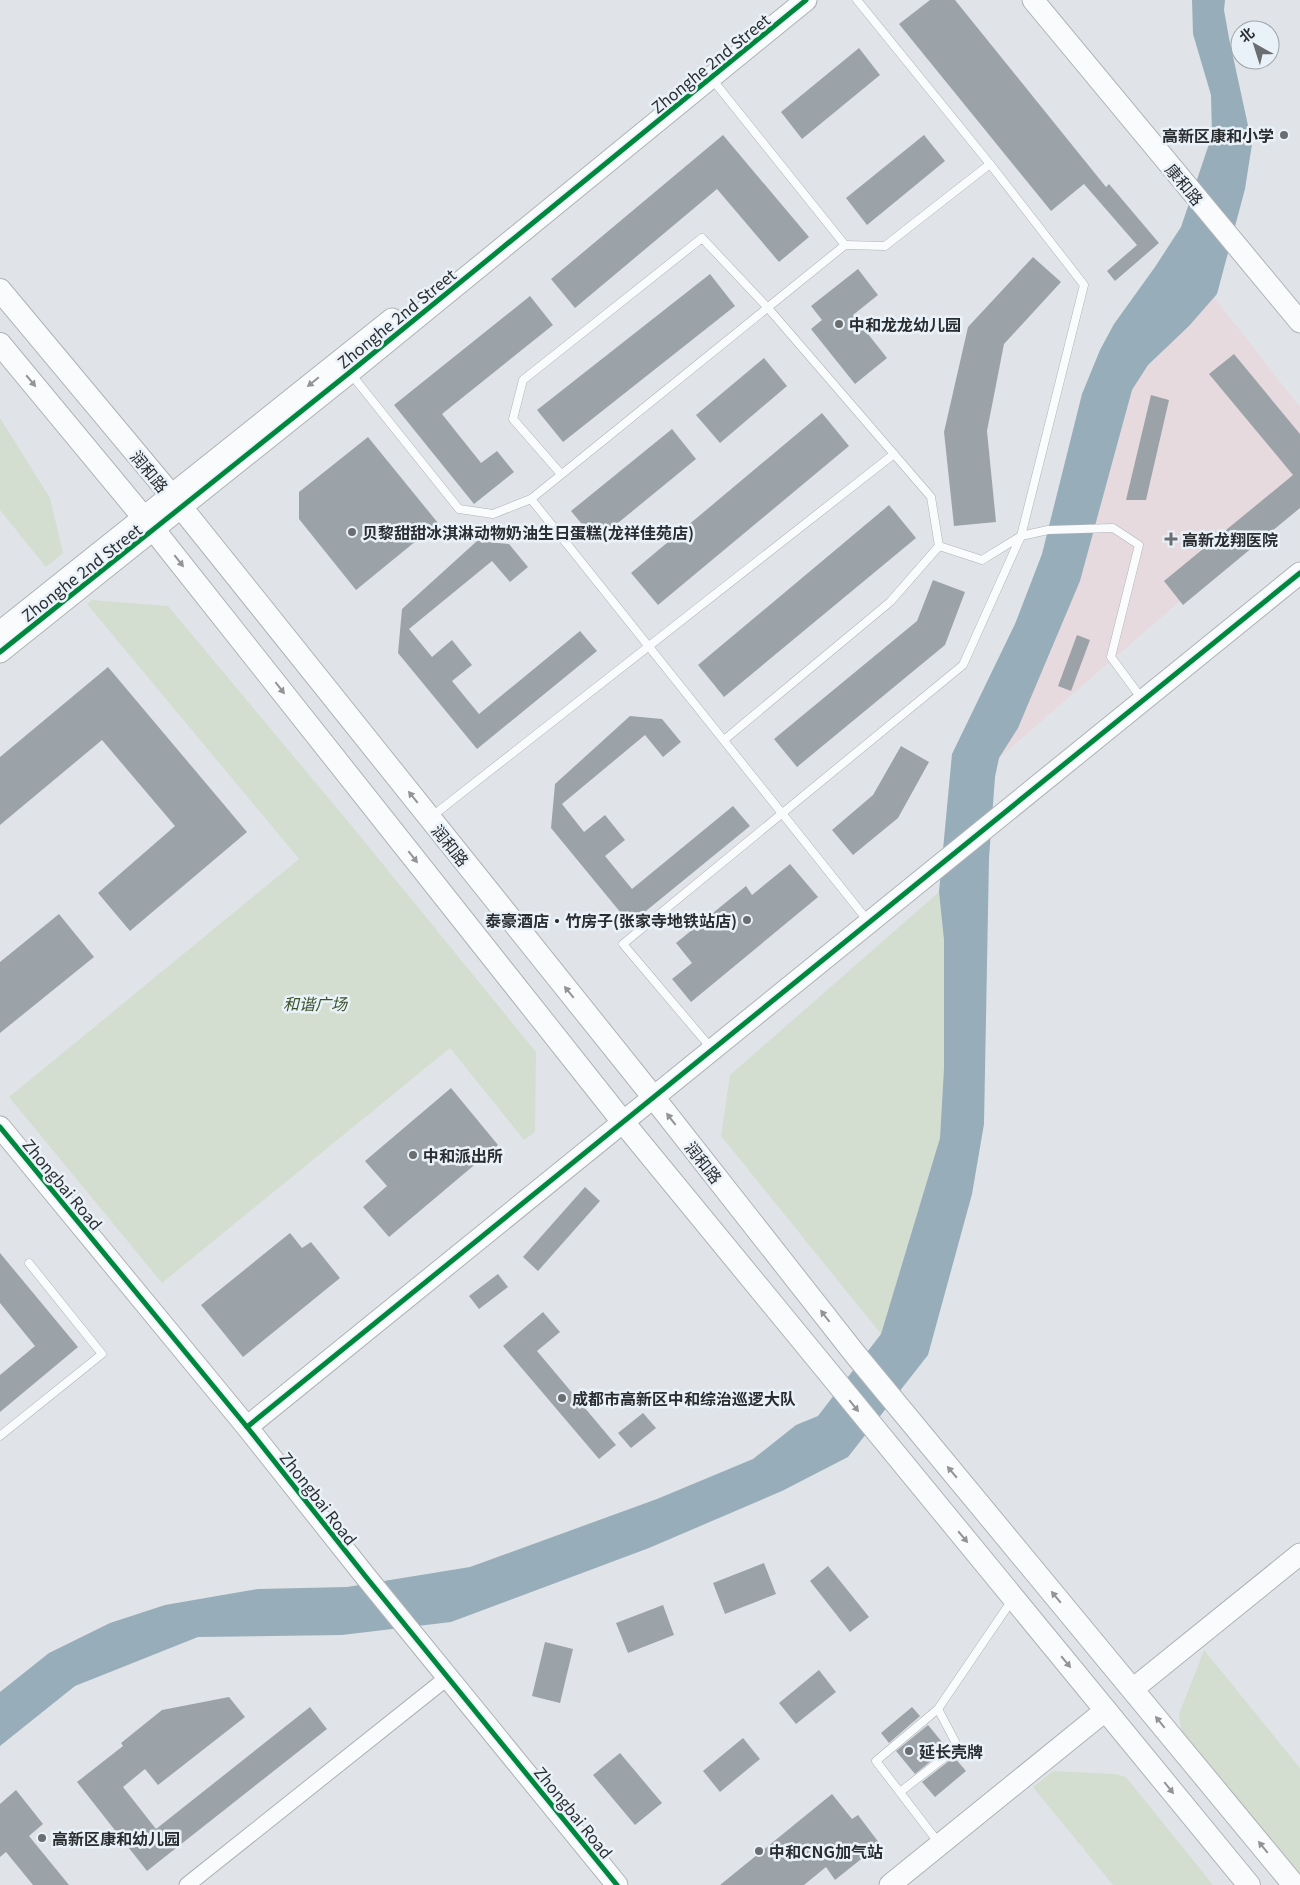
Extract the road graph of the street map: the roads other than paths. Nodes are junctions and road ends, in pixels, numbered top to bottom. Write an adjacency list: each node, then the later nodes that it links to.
1 (787, 0): 16 (street, Zhonghe 2nd Street, one-way to 16)
2 (806, 0): 5 (street, Zhonghe 2nd Street)
3 (857, 0): 6 (lane)
4 (1033, 0): 10 (street, 康和路)
5 (711, 78): 7 (lane); 12 (street, Zhonghe 2nd Street)
6 (990, 164): 7 (lane); 18 (lane)
7 (846, 245): 9 (lane)
8 (0, 290): 16 (main road, 润和路)
9 (768, 308): 13 (lane); 14 (lane); 14 (lane)
10 (1300, 322)
11 (0, 344): 17 (main road, one-way to 17)
12 (349, 373): 15 (lane); 16 (street, Zhonghe 2nd Street)
13 (894, 454): 19 (lane); 22 (lane)
14 (561, 474): 15 (lane)
15 (531, 499): 22 (lane)
16 (176, 502): 17 (street, Zhonghe 2nd Street); 27 (main road, 润和路, one-way to 16)
17 (149, 523): 21 (street, Zhonghe 2nd Street); 23 (street, Zhonghe 2nd Street); 31 (main road, one-way to 31)
18 (1021, 536): 19 (lane); 24 (lane); 26 (lane)
19 (939, 546): 25 (lane)
20 (1300, 573): 24 (street)
21 (0, 632)
22 (649, 646): 25 (lane); 27 (lane)
23 (0, 652)
24 (1143, 700): 28 (street)
25 (724, 740): 26 (lane)
26 (782, 813): 28 (lane); 29 (lane)
27 (430, 818): 30 (main road, 润和路, one-way to 27)
28 (869, 923): 29 (street)
29 (712, 1050): 30 (street)
30 (654, 1098): 31 (street); 39 (main road, 润和路, one-way to 30)
31 (623, 1122): 34 (street); 37 (main road, one-way to 37)
32 (0, 1127): 34 (street, Zhongbai Road)
33 (29, 1263): 35 (lane)
34 (248, 1427): 38 (street, Zhongbai Road)
35 (0, 1436)
36 (1300, 1554): 39 (street)
37 (1014, 1598): 40 (lane); 41 (main road, one-way to 41)
38 (448, 1677): 44 (street); 45 (street, Zhongbai Road)
39 (1133, 1689): 48 (main road, 润和路, one-way to 39)
40 (938, 1708): 42 (lane); 42 (lane)
41 (1106, 1710): 43 (street); 47 (main road, one-way to 47)
42 (900, 1792): 43 (lane)
43 (940, 1845): 46 (street)
44 (187, 1885)
45 (617, 1885)
46 (890, 1885)
47 (1249, 1885)
48 (1294, 1885)

